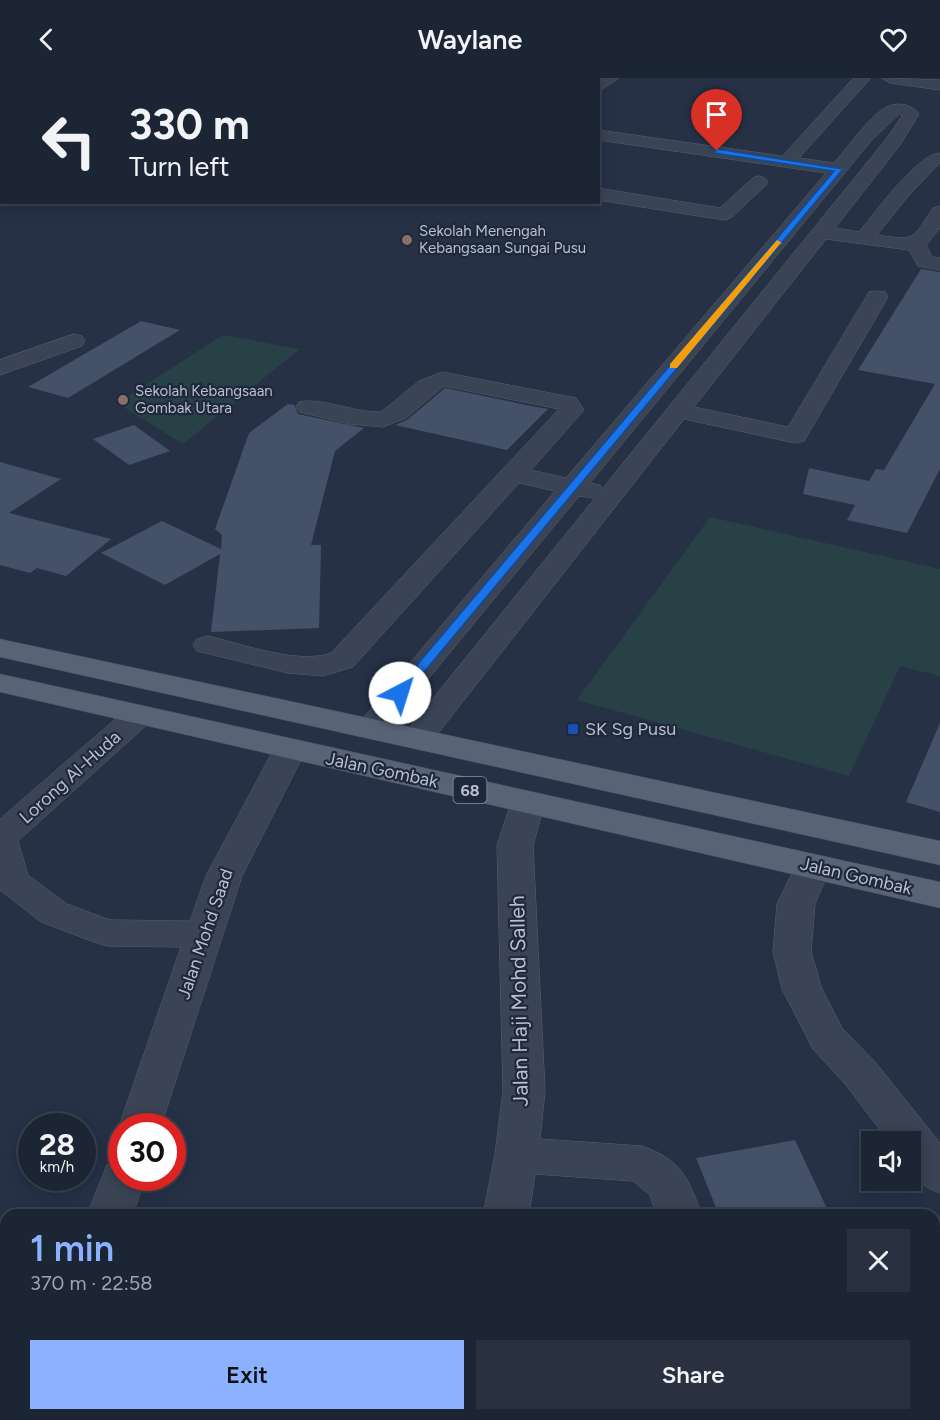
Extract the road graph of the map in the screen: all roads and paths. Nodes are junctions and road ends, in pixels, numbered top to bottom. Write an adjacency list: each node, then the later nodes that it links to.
1 (863, 78): 9 (street)
2 (890, 78): 3 (street)
3 (940, 85)
4 (940, 90): 5 (street)
5 (902, 109): 7 (street); 8 (street)
6 (600, 135): 9 (street)
7 (865, 137): 8 (street); 10 (street)
8 (924, 147): 14 (street); 15 (street)
9 (787, 161): 10 (street)
10 (839, 169): 18 (street)
11 (759, 182): 12 (street)
12 (600, 194)
13 (940, 212): 16 (street)
14 (822, 232): 15 (street); 19 (street)
15 (864, 239): 16 (street)
16 (916, 245): 17 (street)
17 (940, 264)
18 (741, 286): 19 (street); 26 (street)
19 (773, 293): 24 (street)
20 (877, 297): 24 (street)
21 (74, 341): 22 (street)
22 (0, 368)
23 (309, 407): 25 (street)
24 (679, 411): 27 (street)
25 (511, 474): 26 (street); 28 (street)
26 (573, 487): 27 (street); 32 (street)
27 (612, 495): 33 (street)
28 (208, 645)
29 (0, 648): 32 (main road, 68)
30 (0, 683): 31 (main road, Jalan Gombak / 68)
31 (139, 715): 34 (main road, Jalan Gombak / 68); 36 (street, Lorong Al-Huda)
32 (371, 728): 33 (main road, 68)
33 (417, 738): 37 (main road, 68)
34 (289, 750): 35 (main road, Jalan Gombak / 68); 40 (street, Jalan Mohd Saad)
35 (528, 802): 38 (main road, Jalan Gombak / 68); 42 (street, Jalan Haji Mohd Salleh)
36 (0, 838): 40 (street)
37 (940, 853)
38 (813, 866): 39 (main road, Jalan Gombak / 68); 43 (street)
39 (940, 895)
40 (204, 934): 41 (street, Jalan Mohd Saad)
41 (144, 1113)
42 (517, 1154): 46 (street, Jalan Haji Mohd Salleh); 47 (street)
43 (940, 1175)
44 (119, 1191): 45 (street)
45 (113, 1209)
46 (507, 1209)
47 (677, 1209)

